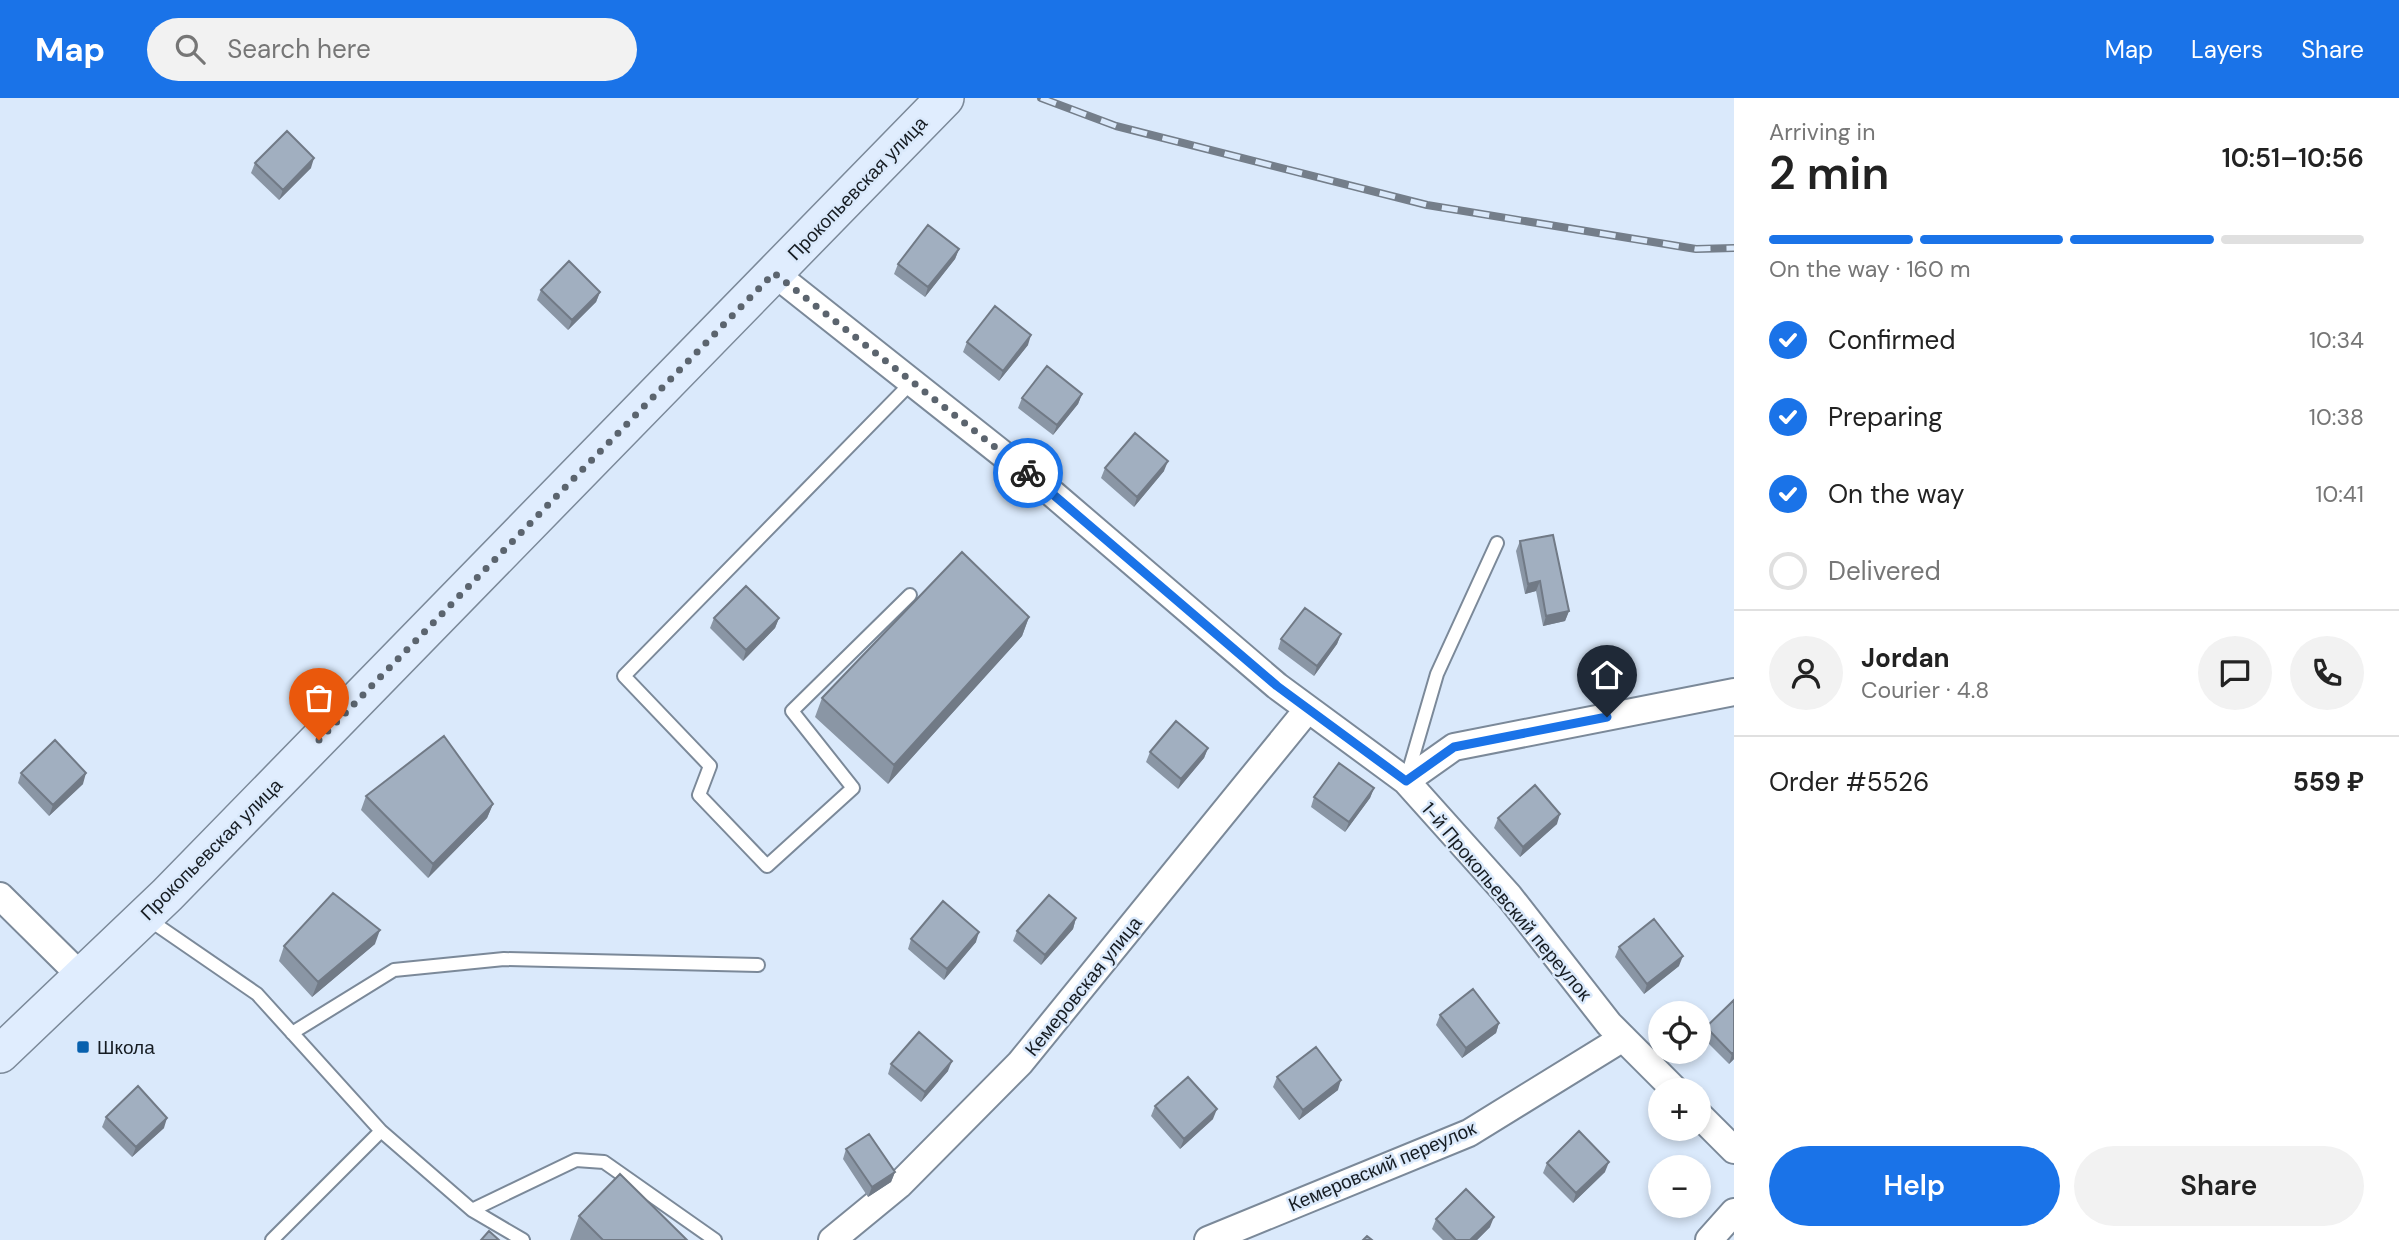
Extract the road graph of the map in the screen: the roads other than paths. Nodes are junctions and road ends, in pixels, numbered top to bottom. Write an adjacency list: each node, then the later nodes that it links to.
1 (945, 98): 2 (main road, Прокопьевская улица)
2 (774, 273): 3 (street, 1-й Прокопьевский переулок); 10 (main road, Прокопьевская улица)
3 (912, 382): 5 (lane); 7 (street, 1-й Прокопьевский переулок)
4 (1497, 543): 8 (lane)
5 (910, 594)
6 (1734, 692): 8 (street)
7 (1308, 709): 8 (street, 1-й Прокопьевский переулок); 25 (street, Кемеровская улица)
8 (1406, 781): 14 (street, 1-й Прокопьевский переулок)
9 (0, 896): 12 (street)
10 (144, 917): 12 (main road, Прокопьевская улица); 13 (lane)
11 (758, 965): 13 (lane)
12 (82, 976): 15 (main road, Прокопьевская улица)
13 (292, 1033): 18 (lane)
14 (1623, 1038): 16 (street, 1-й Прокопьевский переулок); 26 (street, Кемеровский переулок)
15 (0, 1054)
16 (1663, 1078)
17 (1711, 1127): 19 (street)
18 (382, 1131): 20 (lane); 22 (lane)
19 (1734, 1150)
20 (472, 1210): 23 (lane); 24 (lane)
21 (1734, 1212): 27 (street)
22 (272, 1240)
23 (523, 1240)
24 (715, 1240)
25 (832, 1240)
26 (1208, 1240)
27 (1709, 1240)

